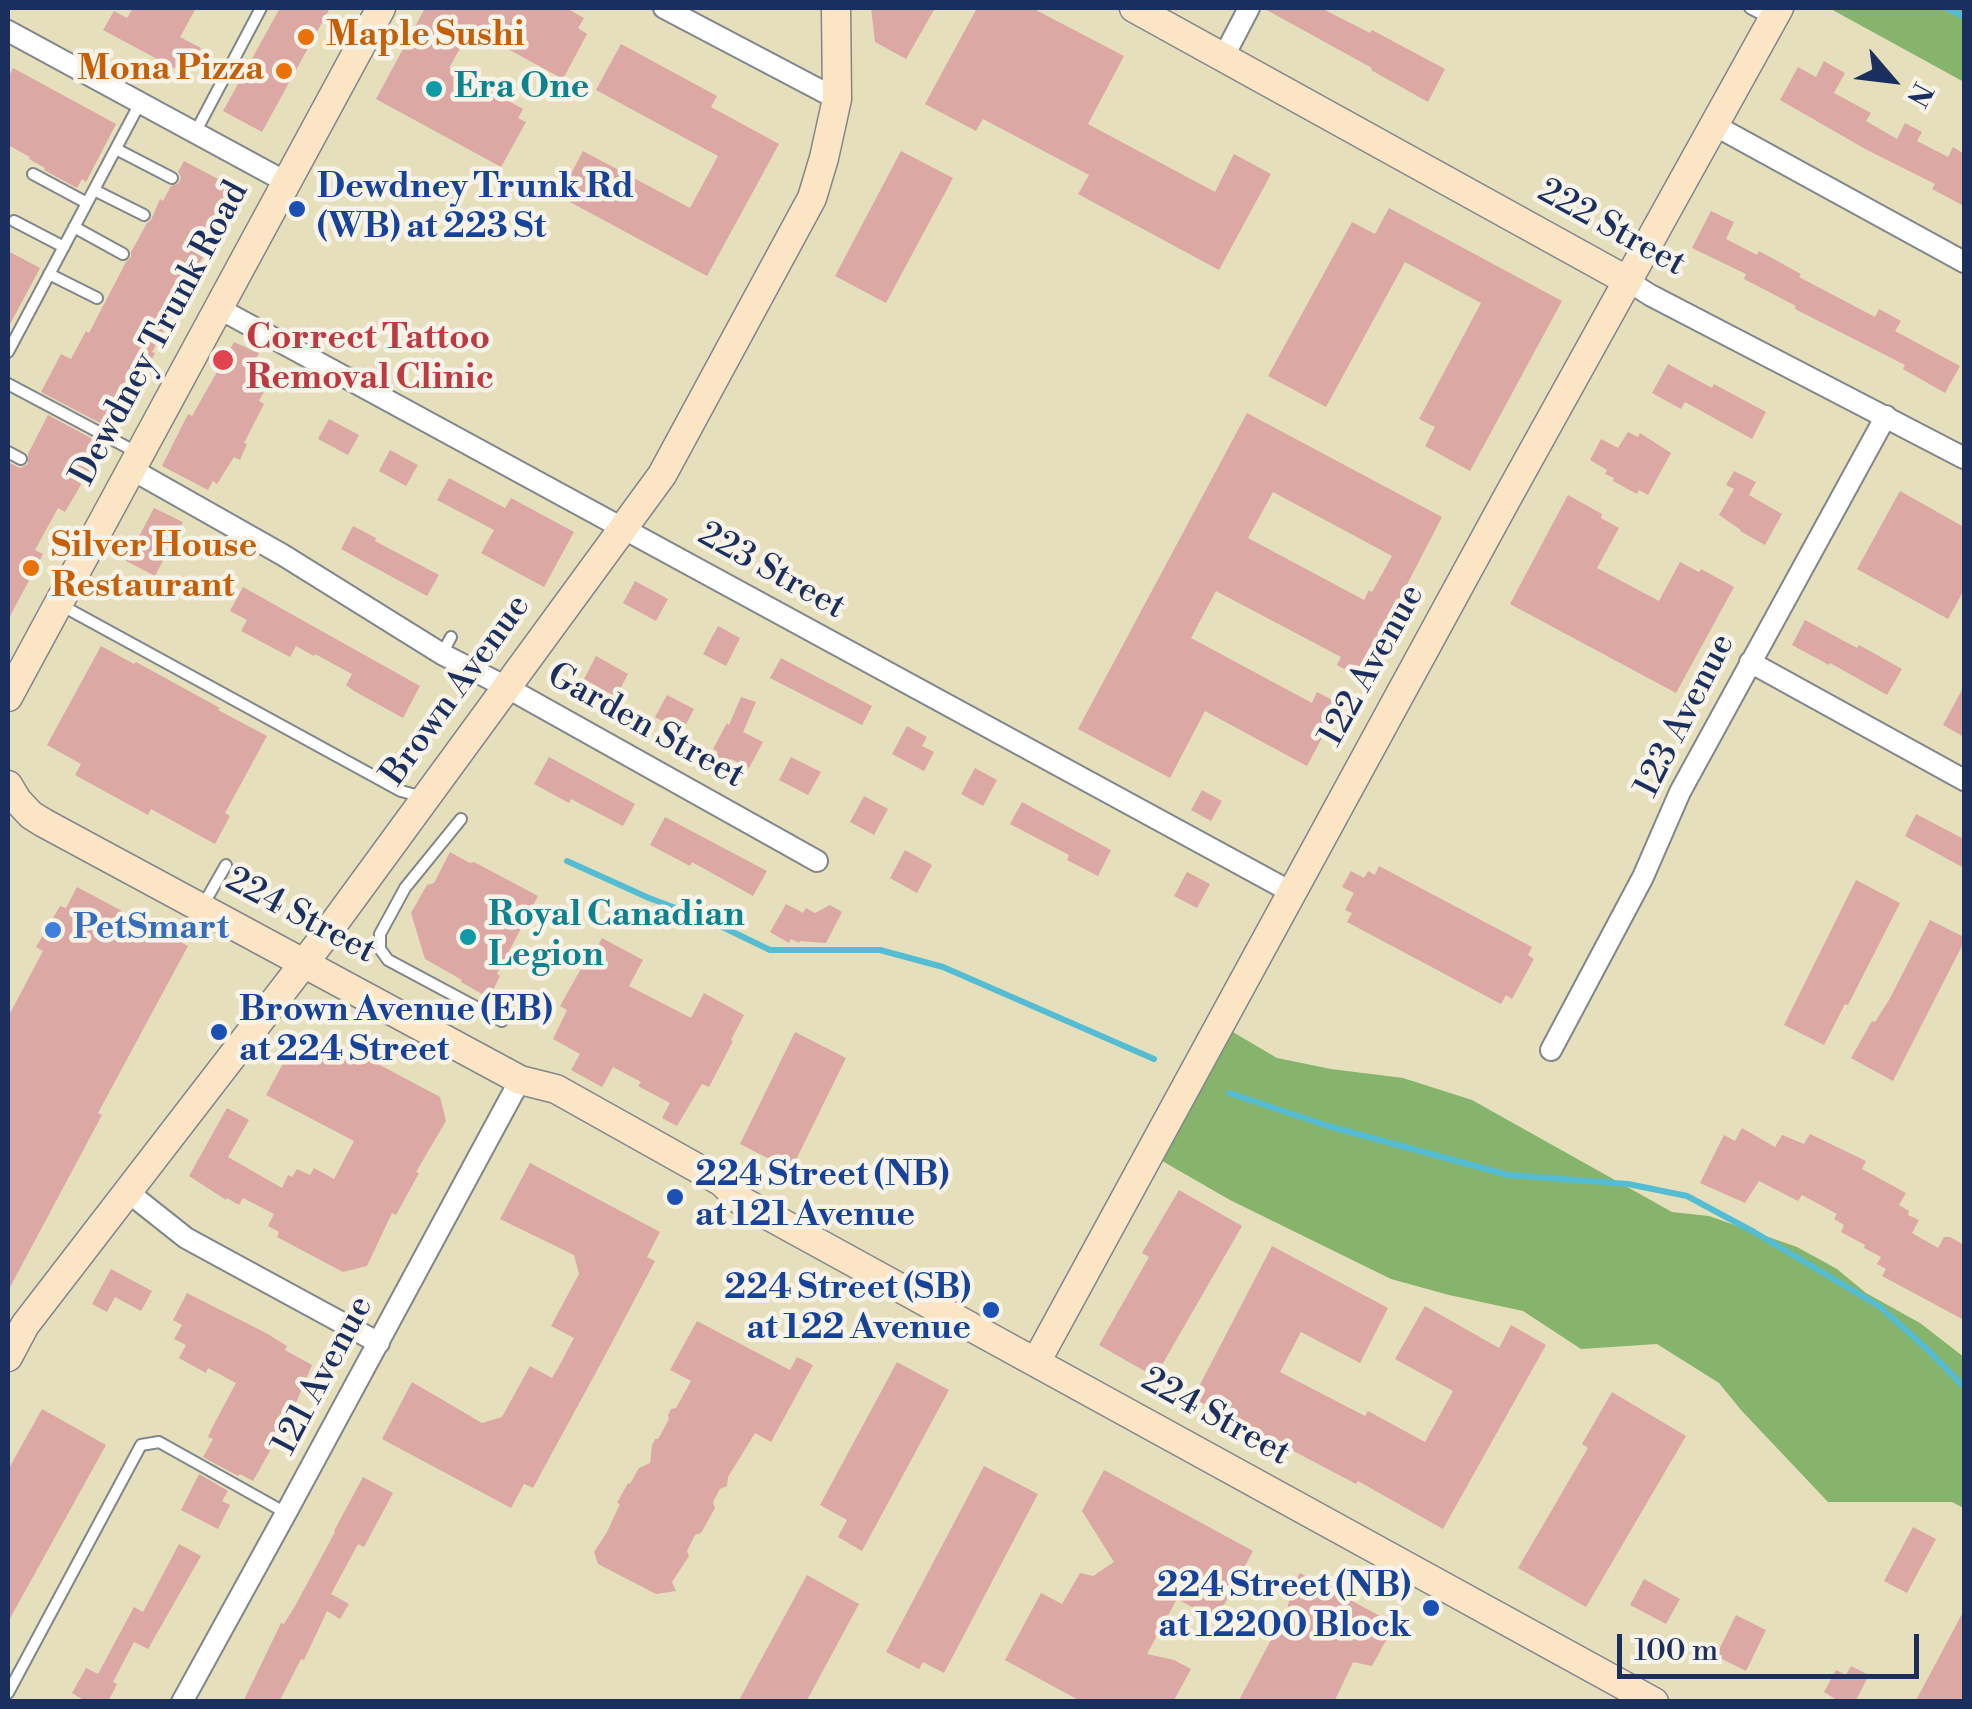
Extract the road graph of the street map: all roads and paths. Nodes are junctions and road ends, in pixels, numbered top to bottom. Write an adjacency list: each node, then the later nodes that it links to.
1 (261, 8): 13 (lane)
2 (381, 8): 17 (street, Dewdney Trunk Road)
3 (664, 8): 10 (street)
4 (836, 8): 10 (street, Brown Avenue)
5 (1134, 8): 9 (street, 222 Street)
6 (1249, 8): 9 (street)
7 (1767, 12): 12 (street, 122 Avenue)
8 (8, 31): 11 (street)
9 (1224, 56): 27 (street, 222 Street)
10 (837, 99): 37 (street, Brown Avenue)
11 (140, 103): 13 (street); 14 (lane)
12 (1714, 126): 25 (street); 27 (street, 122 Avenue)
13 (195, 133): 17 (street)
14 (116, 149): 16 (lane); 18 (lane)
15 (33, 174): 19 (lane)
16 (172, 178)
17 (286, 182): 29 (street, Dewdney Trunk Road)
18 (94, 190): 19 (lane); 20 (lane)
19 (87, 203): 22 (lane)
20 (144, 215)
21 (14, 221): 23 (lane)
22 (74, 228): 23 (lane); 24 (lane)
23 (64, 247): 26 (lane)
24 (123, 254)
25 (1964, 262)
26 (50, 274): 28 (lane); 30 (lane)
27 (1628, 281): 32 (street, 222 Street); 50 (street, 122 Avenue)
28 (97, 298)
29 (218, 308): 36 (street, Dewdney Trunk Road); 37 (street, 223 Street)
30 (8, 352)
31 (8, 384): 36 (lane)
32 (1886, 416): 34 (street, 222 Street); 39 (street, 123 Avenue)
33 (8, 452): 35 (lane)
34 (1964, 458)
35 (21, 459)
36 (135, 461): 38 (street, Dewdney Trunk Road); 40 (street, Garden Street)
37 (623, 528): 40 (street, Brown Avenue); 50 (street, 223 Street)
38 (58, 603): 41 (street, Dewdney Trunk Road); 44 (lane)
39 (1750, 662): 42 (street); 54 (street, 123 Avenue)
40 (506, 687): 44 (street, Brown Avenue); 48 (street, Garden Street)
41 (8, 697)
42 (1964, 780)
43 (8, 785): 47 (street, 224 Street)
44 (426, 798): 52 (street, Brown Avenue)
45 (461, 819): 53 (lane)
46 (8, 822): 47 (street, 224 Street)
47 (44, 823): 51 (street, 224 Street)
48 (817, 861)
49 (226, 865): 51 (lane)
50 (1292, 892): 59 (street, 122 Avenue)
51 (202, 906): 52 (street, 224 Street)
52 (305, 962): 55 (street, 224 Street); 56 (street, Brown Avenue)
53 (502, 1021)
54 (1551, 1050)
55 (520, 1080): 57 (street, 121 Avenue); 59 (street, 224 Street)
56 (128, 1192): 57 (street); 58 (street, Brown Avenue)
57 (379, 1343): 60 (street, 121 Avenue)
58 (8, 1357)
59 (1036, 1362): 63 (street, 224 Street)
60 (286, 1513): 61 (lane); 62 (street, 121 Avenue)
61 (8, 1692)
62 (182, 1702)
63 (1654, 1702)

